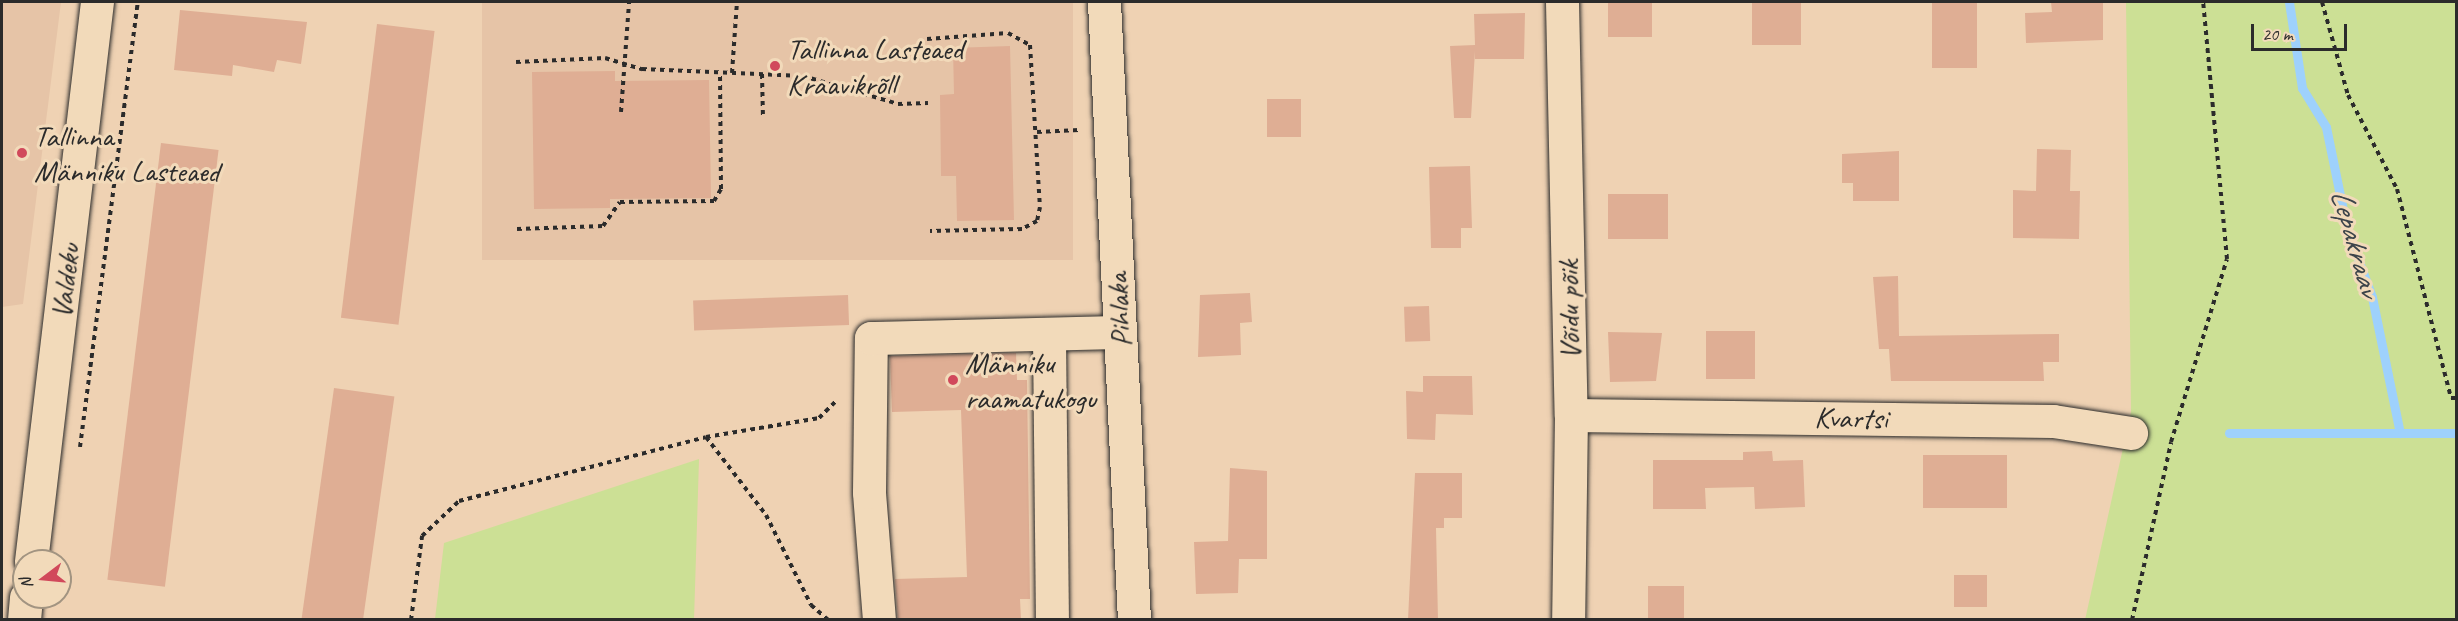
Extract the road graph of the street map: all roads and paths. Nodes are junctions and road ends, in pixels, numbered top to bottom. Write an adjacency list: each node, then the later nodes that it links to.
1 (98, 2): 30 (street, Valdeku)
2 (138, 2): 29 (path)
3 (629, 2): 11 (path)
4 (736, 2): 12 (path)
5 (1104, 2): 18 (street, Pihlaka)
6 (1562, 2): 26 (street, Võidu põik)
7 (2204, 2): 37 (path)
8 (2322, 2): 25 (path)
9 (927, 39): 19 (path)
10 (516, 62): 11 (path)
11 (625, 63): 13 (path); 16 (path)
12 (732, 72): 13 (path); 14 (path)
13 (720, 73): 20 (path)
14 (762, 74): 15 (path); 17 (path)
15 (928, 103)
16 (621, 112)
17 (763, 118)
18 (1110, 130): 19 (path); 22 (street, Pihlaka)
19 (1037, 132): 21 (path)
20 (517, 229)
21 (930, 231)
22 (1120, 332): 23 (street); 35 (street, Pihlaka)
23 (1049, 336): 24 (street); 34 (street)
24 (871, 365): 28 (path); 33 (street)
25 (2457, 398)
26 (1571, 415): 27 (street, Kvartsi); 36 (street, Võidu põik)
27 (2131, 433)
28 (706, 437): 31 (path); 32 (path)
29 (80, 454)
30 (32, 549)
31 (411, 620)
32 (828, 620)
33 (879, 620)
34 (1052, 620)
35 (1134, 620)
36 (1568, 620)
37 (2132, 620)

